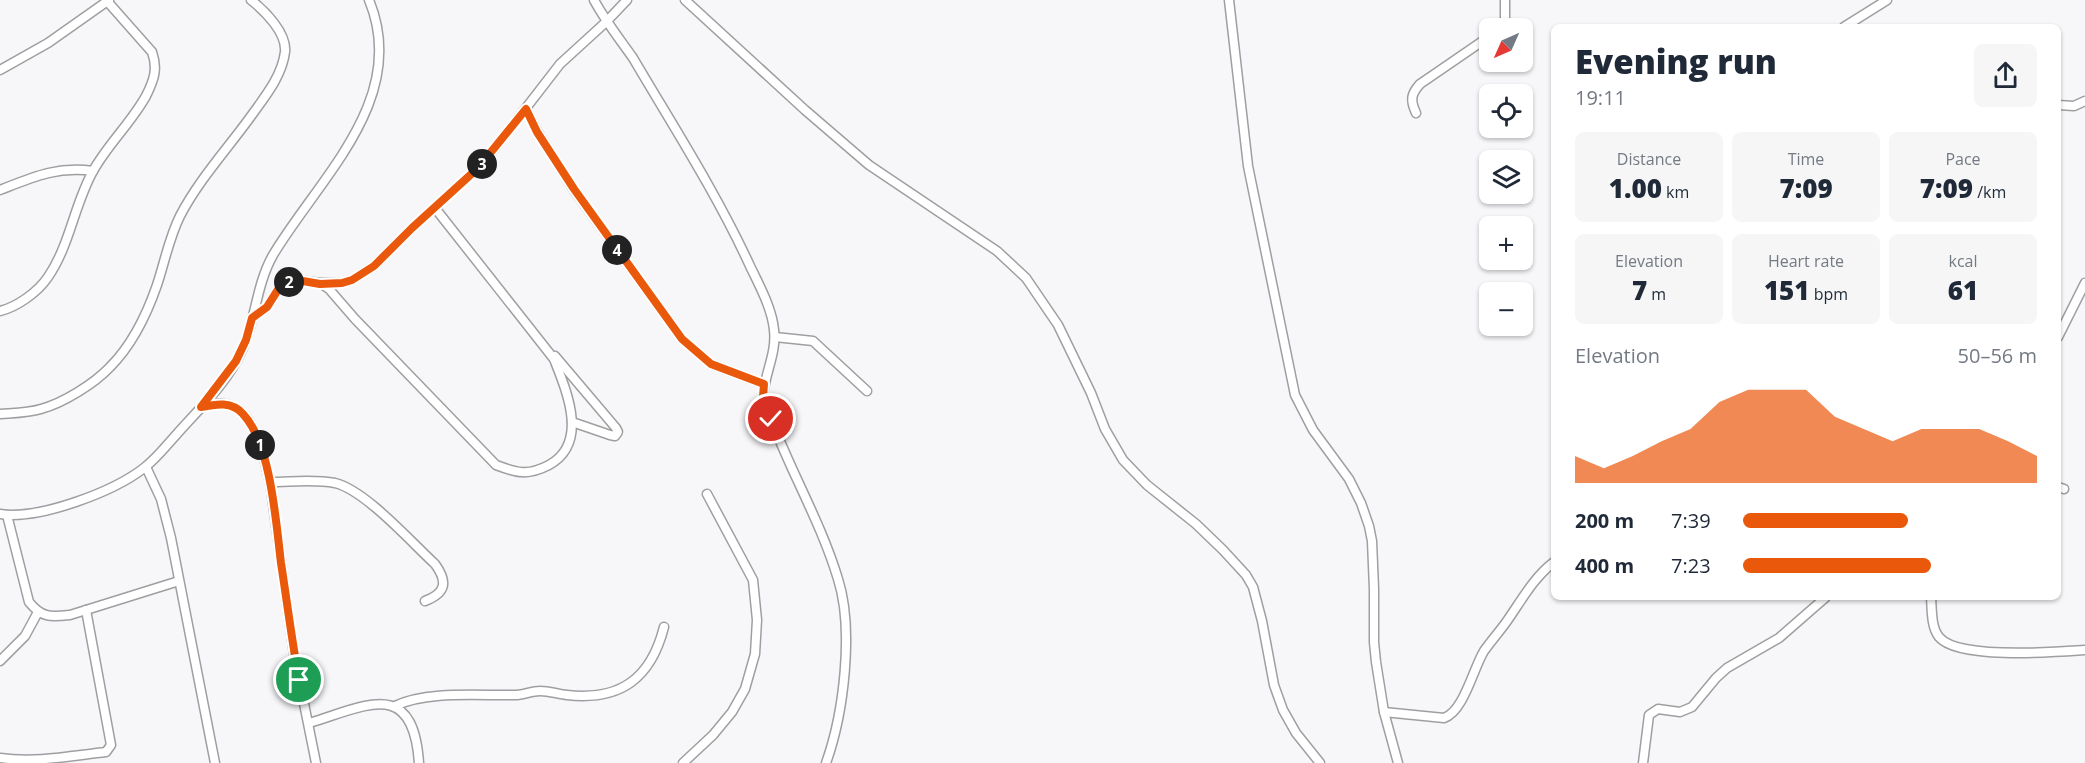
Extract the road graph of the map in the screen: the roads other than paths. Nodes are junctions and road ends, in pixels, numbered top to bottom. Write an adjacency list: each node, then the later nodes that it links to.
1 (251, 0): 32 (street)
2 (369, 0): 25 (street)
3 (594, 0): 11 (street)
4 (627, 0): 11 (street)
5 (685, 0): 57 (street)
6 (1229, 0): 49 (street)
7 (1505, 0): 10 (street)
8 (1887, 0): 12 (street)
9 (108, 1): 14 (street); 19 (street)
10 (1505, 18)
11 (606, 22): 17 (street); 27 (street)
12 (1849, 24)
13 (1479, 44): 18 (street)
14 (0, 70)
15 (2085, 100): 16 (street)
16 (2061, 105)
17 (526, 109): 21 (street); 29 (street)
18 (1416, 113)
19 (93, 171): 20 (street); 24 (street)
20 (0, 190)
21 (435, 208): 23 (street); 28 (street)
22 (2085, 283): 26 (street)
23 (320, 284): 25 (street); 33 (street)
24 (0, 311)
25 (252, 318): 31 (street)
26 (2061, 331)
27 (775, 337): 29 (street); 30 (street)
28 (542, 342): 33 (street); 33 (street)
29 (764, 384): 56 (street)
30 (867, 391)
31 (201, 407): 34 (street); 35 (street)
32 (0, 414)
33 (572, 422)
34 (146, 467): 37 (street); 39 (street)
35 (270, 482): 42 (street); 50 (street)
36 (708, 494): 55 (street)
37 (4, 514): 44 (street)
38 (1551, 565): 49 (street)
39 (178, 581): 43 (street); 52 (street)
40 (1822, 600): 59 (street)
41 (1931, 600): 46 (street)
42 (425, 601)
43 (86, 610): 44 (street); 51 (street)
44 (38, 612): 47 (street)
45 (664, 627): 48 (street)
46 (2085, 650)
47 (0, 662)
48 (395, 706): 50 (street); 54 (street)
49 (1384, 712): 58 (street)
50 (309, 723): 53 (street)
51 (0, 758)
52 (215, 763)
53 (316, 763)
54 (419, 763)
55 (682, 763)
56 (826, 763)
57 (1320, 763)
58 (1398, 763)
59 (1643, 763)

